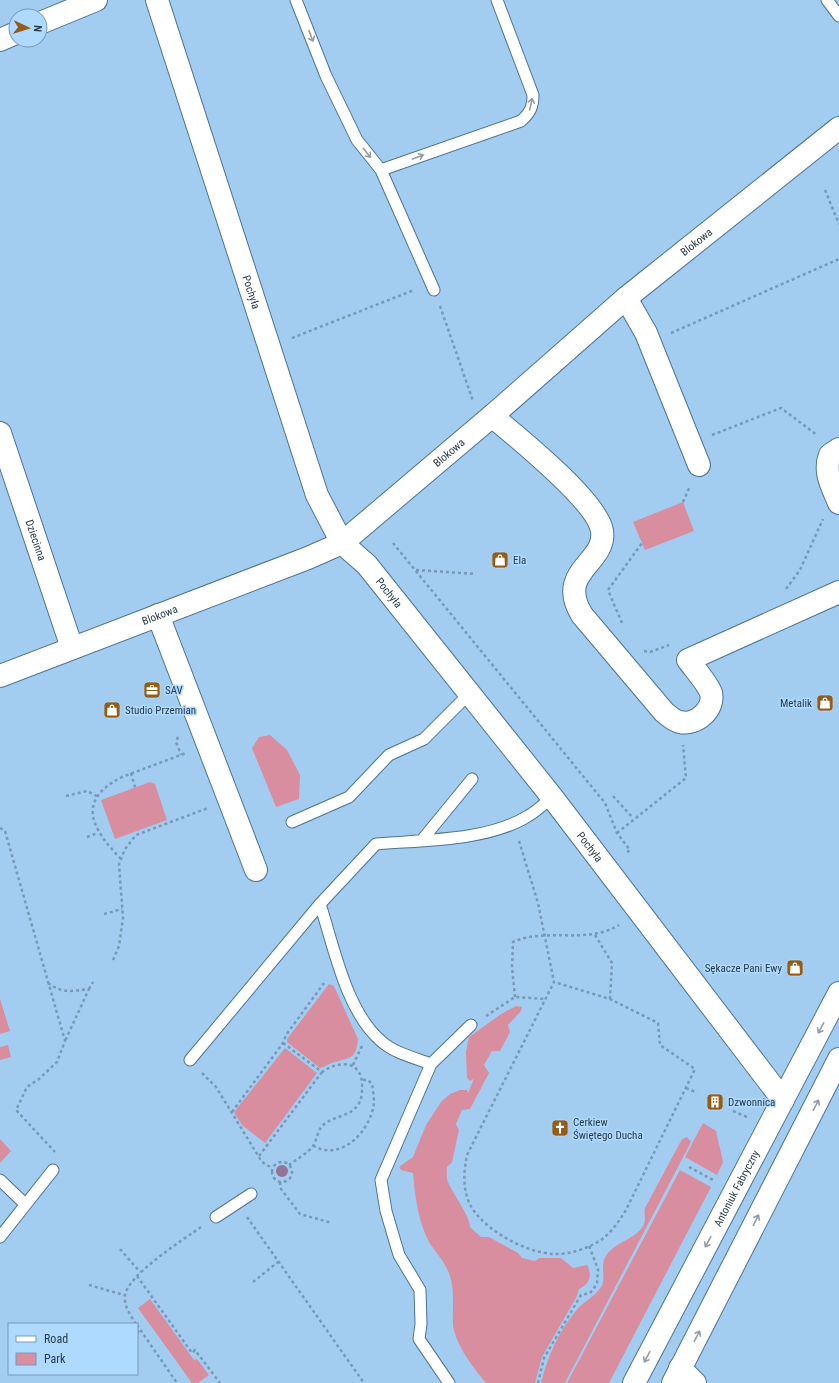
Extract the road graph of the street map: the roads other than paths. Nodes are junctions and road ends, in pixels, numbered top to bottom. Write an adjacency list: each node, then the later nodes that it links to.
1 (96, 0): 7 (street)
2 (157, 0): 17 (street, Pochyła)
3 (296, 0): 9 (lane, one-way to 9)
4 (497, 0): 9 (lane, one-way to 4)
5 (826, 0): 6 (lane)
6 (839, 16)
7 (48, 21)
8 (839, 128): 11 (street, Blokowa)
9 (381, 170): 10 (lane)
10 (433, 287)
11 (626, 298): 12 (street, Blokowa); 15 (street)
12 (492, 416): 17 (street, Blokowa); 18 (street)
13 (0, 433): 20 (street, Dziecinna)
14 (838, 450): 16 (street)
15 (699, 465)
16 (837, 498)
17 (342, 542): 19 (street, Blokowa); 22 (street, Pochyła)
18 (839, 592)
19 (158, 615): 20 (street, Blokowa); 27 (street)
20 (72, 648): 21 (street, Blokowa)
21 (0, 676)
22 (470, 693): 24 (street, Pochyła); 25 (lane)
23 (472, 779): 26 (lane)
24 (552, 797): 26 (lane); 34 (street, Pochyła)
25 (292, 822)
26 (422, 840): 28 (lane)
27 (256, 870)
28 (320, 904): 32 (lane); 33 (lane)
29 (839, 993): 34 (street, Antoniuk Fabryczny, one-way to 34)
30 (471, 1025): 33 (lane)
31 (839, 1059): 41 (street, one-way to 31)
32 (190, 1060)
33 (431, 1064): 42 (lane)
34 (783, 1100): 43 (street, Antoniuk Fabryczny, one-way to 43)
35 (53, 1170): 38 (lane)
36 (0, 1180): 38 (lane)
37 (250, 1194): 39 (lane)
38 (26, 1204): 40 (lane)
39 (216, 1216)
40 (0, 1237)
41 (683, 1378)
42 (449, 1383)
43 (634, 1383)

